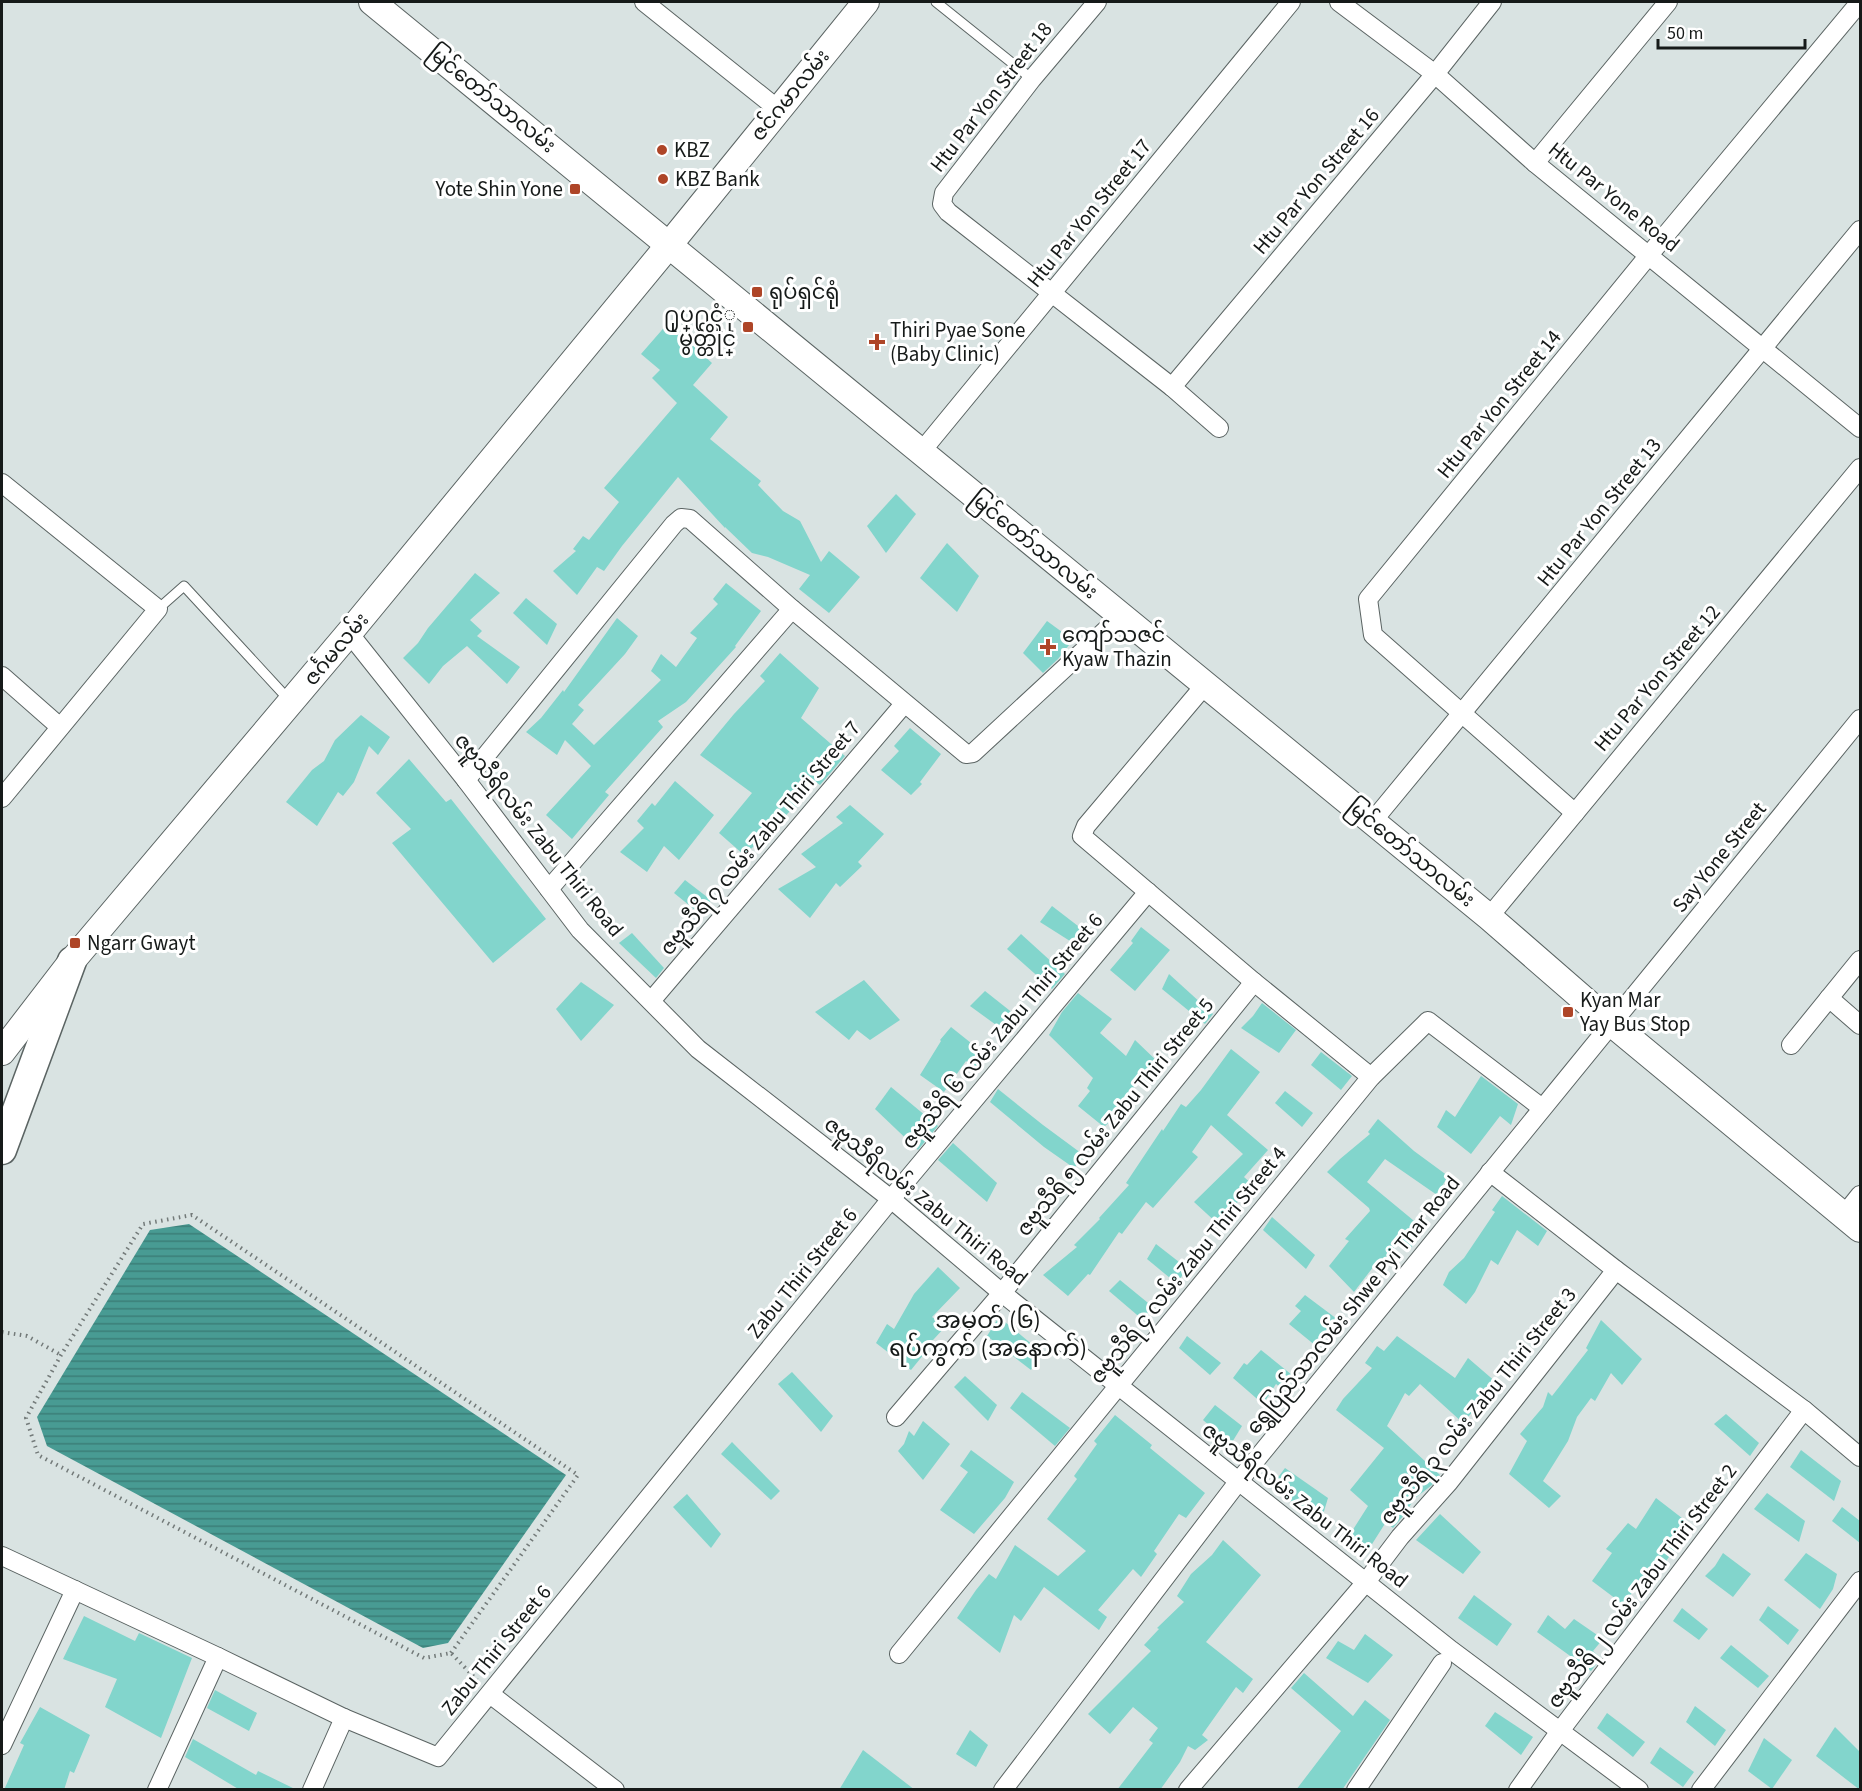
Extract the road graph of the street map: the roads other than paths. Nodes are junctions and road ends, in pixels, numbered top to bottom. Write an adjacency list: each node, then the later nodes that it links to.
1 (372, 2): 16 (main road, မြင်တော်သာလမ်း)
2 (644, 2): 13 (street)
3 (866, 2): 13 (main road, ဇင်ဂမာလမ်း)
4 (936, 2): 12 (lane)
5 (1097, 2): 12 (street, Htu Par Yon Street 18)
6 (1291, 2): 18 (street, Htu Par Yon Street 17)
7 (1339, 2): 11 (street, Htu Par Yone Road)
8 (1492, 2): 11 (street, Htu Par Yon Street 16)
9 (1668, 2): 14 (street)
10 (1860, 2): 17 (street, Htu Par Yon Street 14)
11 (1435, 74): 14 (street, Htu Par Yone Road); 20 (street, Htu Par Yon Street 16)
12 (1032, 79): 18 (street, Htu Par Yon Street 18)
13 (778, 110): 16 (main road, ဇင်ဂမာလမ်း)
14 (1535, 163): 17 (street, Htu Par Yone Road)
15 (1860, 230): 19 (street, Htu Par Yon Street 13)
16 (669, 245): 23 (main road, မြင်တော်သာလမ်း); 29 (main road, ဇင်္ဂမလမ်း)
17 (1649, 255): 19 (street, Htu Par Yone Road); 34 (street, Htu Par Yon Street 14)
18 (1051, 294): 20 (street); 23 (street, Htu Par Yon Street 17)
19 (1763, 348): 22 (street, Htu Par Yone Road); 34 (street, Htu Par Yon Street 13)
20 (1172, 387): 21 (street)
21 (1219, 428)
22 (1860, 428)
23 (921, 452): 28 (main road, မြင်တော်သာလမ်း)
24 (1860, 468): 39 (street, Htu Par Yon Street 12)
25 (2, 483): 26 (street)
26 (158, 609): 32 (lane); 36 (street)
27 (792, 609): 33 (street); 37 (street); 41 (street)
28 (1121, 616): 31 (main road, မြင်တော်သာလမ်း); 33 (street)
29 (349, 633): 32 (main road, ဇင်္ဂမလမ်း); 37 (street, ဇဗူသီရိလမ်း Zabu Thiri Road)
30 (2, 676): 36 (street)
31 (1205, 685): 40 (main road, မြင်တော်သာလမ်း); 42 (street)
32 (291, 702): 45 (main road, ဇင်္ဂမလမ်း)
33 (904, 704): 48 (street, ဇဗူသီရိ ၇ လမ်း Zabu Thiri Street 7)
34 (1462, 714): 39 (street, Htu Par Yon Street 14); 40 (street, Htu Par Yon Street 13)
35 (1860, 719): 49 (street, Say Yone Street)
36 (60, 727): 38 (street)
37 (466, 780): 41 (street, ဇဗူသီရိလမ်း Zabu Thiri Road)
38 (2, 798)
39 (1575, 813): 43 (street, Htu Par Yon Street 12)
40 (1372, 822): 43 (main road, မြင်တော်သာလမ်း)
41 (549, 890): 48 (street, ဇဗူသီရိလမ်း Zabu Thiri Road)
42 (1148, 892): 46 (street); 58 (street, ဇဗူသီရိ ၆ လမ်း Zabu Thiri Street 6)
43 (1489, 917): 49 (main road, မြင်တော်သာလမ်း)
44 (1860, 960): 47 (street)
45 (72, 961): 52 (main road, ဇင်္ဂမလမ်း); 55 (main road)
46 (1254, 982): 53 (street); 61 (street, ဇဗူသီရိ ၅ လမ်း Zabu Thiri Street 5)
47 (1829, 998): 50 (street); 51 (street)
48 (651, 1001): 58 (street, ဇဗူသီရိလမ်း Zabu Thiri Road)
49 (1611, 1023): 54 (street, ရွှေပြည်သာလမ်း Shwe Pyi Thar Road); 59 (main road, မြင်တော်သာလမ်း)
50 (1860, 1025)
51 (1791, 1045)
52 (2, 1052)
53 (1371, 1077): 54 (street, ဇဗူသီရိ ၄ လမ်း Zabu Thiri Street 4); 62 (street, ဇဗူသီရိ ၄ လမ်း Zabu Thiri Street 4)
54 (1542, 1108): 56 (street, ရွှေပြည်သာလမ်း Shwe Pyi Thar Road)
55 (2, 1150)
56 (1490, 1172): 60 (street); 66 (street, ရွှေပြည်သာလမ်း Shwe Pyi Thar Road)
57 (1860, 1195): 59 (street)
58 (891, 1199): 61 (street, ဇဗူသီရိလမ်း Zabu Thiri Road); 74 (street, Zabu Thiri Street 6)
59 (1852, 1222)
60 (1616, 1270): 63 (street); 69 (street, ဇဗူသီရိ ၃ လမ်း Zabu Thiri Street 3)
61 (1002, 1293): 62 (street, ဇဗူသီရိလမ်း Zabu Thiri Road); 64 (street, ဇဗူသီရိ ၅ လမ်း Zabu Thiri Street 5)
62 (1119, 1386): 66 (street, ဇဗူသီရိလမ်း Zabu Thiri Road); 71 (street, ဇဗူသီရိ ၄ လမ်း Zabu Thiri Street 4)
63 (1804, 1410): 65 (street); 76 (street, ဇဗူသီရိ ၂ လမ်း Zabu Thiri Street 2)
64 (896, 1417)
65 (1860, 1457)
66 (1238, 1482): 69 (street, ဇဗူသီရိလမ်း Zabu Thiri Road); 81 (street, ရွှေပြည်သာလမ်း Shwe Pyi Thar Road)
67 (2, 1556): 70 (street, Zabu Thiri Street 6)
68 (1860, 1581): 86 (street)
69 (1366, 1582): 76 (street, ဇဗူသီရိလမ်း Zabu Thiri Road); 82 (street, ဇဗူသီရိ ၃ လမ်း Zabu Thiri Street 3)
70 (75, 1590): 72 (street, Zabu Thiri Street 6); 77 (street)
71 (899, 1654)
72 (218, 1657): 75 (street, Zabu Thiri Street 6); 78 (street)
73 (1442, 1663): 83 (street)
74 (490, 1694): 75 (street, Zabu Thiri Street 6); 80 (street)
75 (344, 1718): 79 (street)
76 (1560, 1731): 84 (street, ဇဗူသီရိ ၂ လမ်း Zabu Thiri Street 2); 85 (street, ဇဗူသီရိလမ်း Zabu Thiri Road)
77 (2, 1745)
78 (157, 1790)
79 (312, 1790)
80 (615, 1790)
81 (1003, 1790)
82 (1188, 1790)
83 (1356, 1790)
84 (1518, 1790)
85 (1639, 1790)
86 (1701, 1790)

